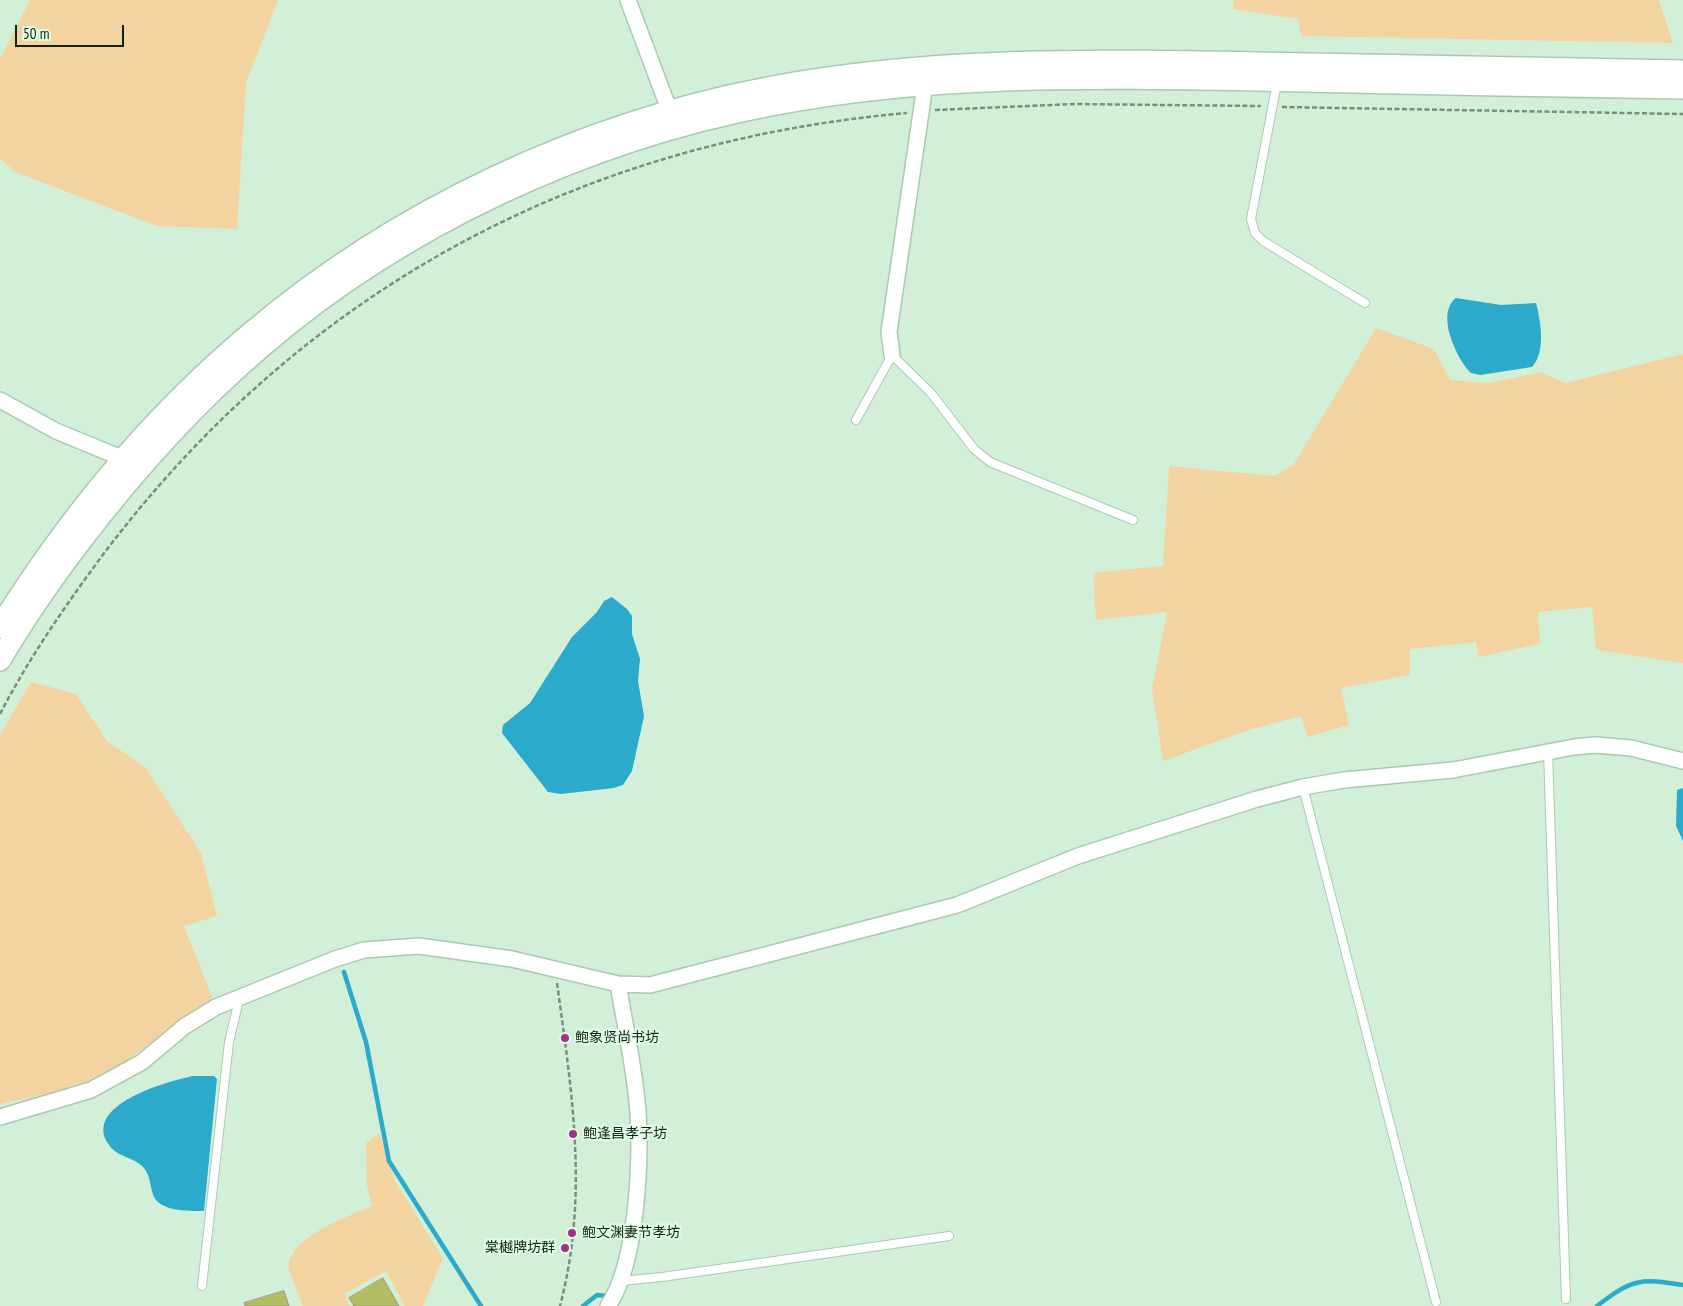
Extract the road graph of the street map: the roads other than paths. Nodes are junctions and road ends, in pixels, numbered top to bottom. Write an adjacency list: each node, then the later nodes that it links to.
1 (628, 0): 6 (street)
2 (1683, 71): 6 (main road)
3 (1277, 80): 4 (main road); 5 (main road); 7 (lane)
4 (925, 85): 8 (street); 14 (main road)
5 (1683, 88)
6 (670, 112): 11 (main road)
7 (1365, 303)
8 (892, 355): 10 (lane); 12 (lane)
9 (0, 400): 11 (street)
10 (856, 420)
11 (124, 459): 13 (main road)
12 (1132, 520)
13 (0, 627)
14 (0, 660)
15 (1548, 750): 16 (street); 17 (street); 24 (lane)
16 (1683, 761)
17 (1303, 787): 18 (street); 25 (lane)
18 (618, 984): 19 (street); 22 (street)
19 (240, 996): 20 (street); 23 (lane)
20 (0, 1117)
21 (949, 1236): 22 (lane)
22 (621, 1281): 26 (street)
23 (202, 1286)
24 (1566, 1300)
25 (1436, 1302)
26 (608, 1306)

